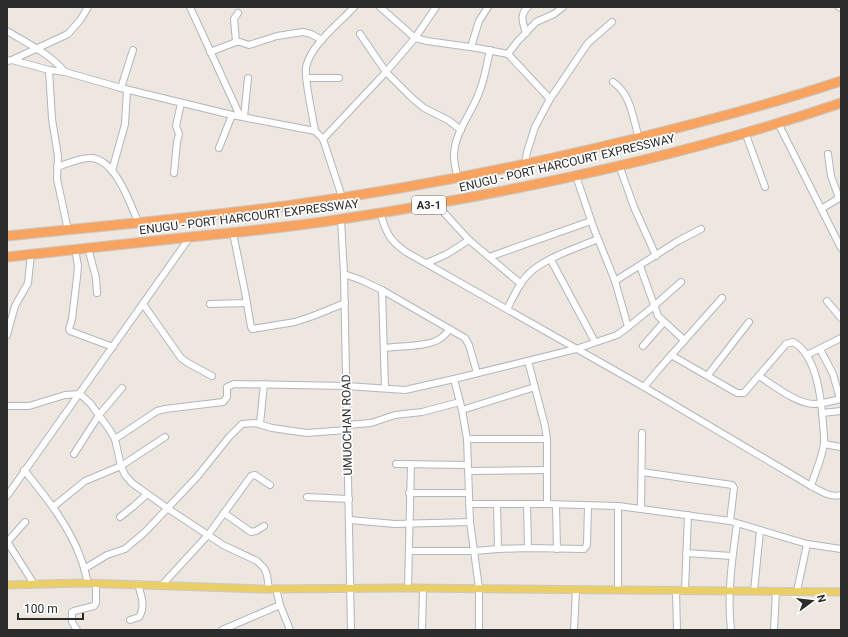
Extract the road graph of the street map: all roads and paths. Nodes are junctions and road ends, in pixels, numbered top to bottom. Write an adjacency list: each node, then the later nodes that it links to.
1 (88, 7): 18 (street)
2 (190, 7): 21 (street)
3 (380, 7): 14 (street)
4 (436, 7): 14 (street)
5 (488, 7): 17 (street)
6 (528, 7): 12 (street)
7 (563, 7): 12 (street)
8 (351, 8): 15 (street)
9 (238, 13): 16 (street)
10 (612, 22): 34 (street)
11 (7, 31): 18 (street)
12 (526, 33): 22 (street)
13 (360, 34): 26 (street)
14 (415, 38): 17 (street); 26 (street)
15 (322, 40): 16 (street); 28 (street)
16 (236, 42): 21 (street)
17 (471, 47): 20 (street)
18 (37, 48): 23 (street); 25 (street)
19 (133, 50): 32 (street)
20 (490, 50): 22 (street); 40 (street)
21 (210, 52): 38 (street)
22 (508, 54): 34 (street)
23 (10, 60): 24 (street)
24 (49, 70): 25 (street); 49 (street)
25 (65, 72): 32 (street)
26 (386, 72): 40 (street); 44 (street)
27 (248, 78): 38 (street)
28 (307, 78): 29 (street); 41 (street)
29 (339, 78)
30 (841, 81): 43 (highway, ENUGU - PORT HARCOURT EXPRESSWAY / A3-1)
31 (613, 82): 43 (street)
32 (121, 88): 33 (street)
33 (128, 90): 36 (street); 50 (street)
34 (550, 99): 47 (street)
35 (841, 102): 39 (highway, ENUGU - PORT HARCOURT EXPRESSWAY / A3-1)
36 (181, 103): 37 (street); 51 (street)
37 (232, 115): 38 (street); 45 (street)
38 (242, 117): 41 (street)
39 (778, 123): 42 (highway, ENUGU - PORT HARCOURT EXPRESSWAY / A3-1); 58 (street)
40 (461, 130): 53 (street)
41 (315, 131): 44 (street)
42 (745, 132): 48 (highway, ENUGU - PORT HARCOURT EXPRESSWAY / A3-1); 54 (street)
43 (639, 138): 47 (highway, ENUGU - PORT HARCOURT EXPRESSWAY / A3-1)
44 (323, 139): 55 (street)
45 (219, 148)
46 (828, 154): 56 (street)
47 (525, 165): 53 (highway, ENUGU - PORT HARCOURT EXPRESSWAY / A3-1)
48 (619, 166): 52 (highway, ENUGU - PORT HARCOURT EXPRESSWAY / A3-1); 75 (street)
49 (57, 167): 50 (street); 64 (street)
50 (112, 171): 62 (street)
51 (174, 173)
52 (576, 176): 57 (highway, ENUGU - PORT HARCOURT EXPRESSWAY / A3-1); 61 (street)
53 (458, 178): 55 (highway, ENUGU - PORT HARCOURT EXPRESSWAY / A3-1)
54 (765, 187)
55 (342, 197): 62 (highway, ENUGU - PORT HARCOURT EXPRESSWAY / A3-1)
56 (840, 198): 58 (street)
57 (436, 204): 59 (highway, ENUGU - PORT HARCOURT EXPRESSWAY / A3-1); 70 (street)
58 (821, 209): 68 (street)
59 (380, 213): 60 (highway, ENUGU - PORT HARCOURT EXPRESSWAY / A3-1); 79 (street)
60 (341, 219): 65 (highway, ENUGU - PORT HARCOURT EXPRESSWAY / A3-1); 81 (street, UMUOCHAN ROAD)
61 (591, 221): 69 (street); 77 (street)
62 (138, 222): 64 (highway, ENUGU - PORT HARCOURT EXPRESSWAY / A3-1)
63 (701, 229): 75 (street)
64 (68, 230): 66 (highway, ENUGU - PORT HARCOURT EXPRESSWAY / A3-1)
65 (233, 233): 67 (highway, ENUGU - PORT HARCOURT EXPRESSWAY / A3-1); 89 (street)
66 (7, 236)
67 (190, 237): 71 (highway, ENUGU - PORT HARCOURT EXPRESSWAY / A3-1); 91 (street)
68 (839, 238): 72 (street)
69 (598, 239): 78 (street); 82 (street)
70 (469, 240): 77 (street); 79 (street)
71 (88, 248): 73 (highway, ENUGU - PORT HARCOURT EXPRESSWAY / A3-1); 86 (street)
72 (841, 248)
73 (75, 250): 74 (highway, ENUGU - PORT HARCOURT EXPRESSWAY / A3-1); 105 (street)
74 (31, 254): 76 (highway, ENUGU - PORT HARCOURT EXPRESSWAY / A3-1); 100 (street)
75 (656, 256): 80 (street)
76 (7, 257)
77 (489, 257): 84 (street)
78 (551, 260): 84 (street); 103 (street)
79 (427, 264): 94 (street)
80 (640, 266): 82 (street); 93 (street)
81 (344, 274): 85 (street); 90 (street, UMUOCHAN ROAD)
82 (615, 281): 98 (street)
83 (681, 282): 93 (street)
84 (521, 284): 94 (street)
85 (382, 290): 99 (street); 106 (street)
86 (97, 293)
87 (722, 298): 102 (street)
88 (827, 301): 95 (street)
89 (247, 303): 90 (street); 92 (street)
90 (345, 303): 118 (street, UMUOCHAN ROAD)
91 (143, 304): 105 (street); 114 (street)
92 (210, 304)
93 (654, 306): 96 (street); 98 (street)
94 (507, 309): 107 (street)
95 (841, 318)
96 (664, 322): 102 (street); 104 (street)
97 (749, 322): 113 (street)
98 (628, 328): 103 (street)
99 (450, 329): 106 (street); 112 (street)
100 (7, 335)
101 (841, 338): 108 (street)
102 (684, 340): 109 (street)
103 (595, 342): 107 (street)
104 (643, 346)
105 (113, 347): 123 (street)
106 (384, 348): 121 (street)
107 (576, 349): 111 (street); 119 (street)
108 (820, 349): 110 (street); 124 (street)
109 (671, 354): 113 (street); 119 (street)
110 (807, 356): 115 (street); 126 (street)
111 (528, 361): 112 (street); 122 (street)
112 (477, 373): 116 (street)
113 (708, 375): 115 (street)
114 (212, 376)
115 (759, 376): 126 (street)
116 (454, 379): 121 (street); 125 (street)
117 (264, 384): 118 (street); 132 (street); 136 (street)
118 (347, 386): 121 (street); 133 (street, UMUOCHAN ROAD)
119 (644, 387): 150 (street)
120 (122, 388): 131 (street)
121 (385, 388)
122 (535, 388): 128 (street); 138 (street)
123 (80, 394): 127 (street); 131 (street); 146 (street)
124 (840, 399): 126 (street)
125 (460, 402): 128 (street); 133 (street)
126 (821, 403): 130 (street)
127 (7, 406)
128 (462, 410): 137 (street)
129 (841, 411): 130 (street)
130 (822, 413): 139 (street)
131 (99, 415): 136 (street); 141 (street)
132 (260, 424): 133 (street); 166 (street)
133 (347, 428): 157 (street, UMUOCHAN ROAD)
134 (642, 433): 148 (street)
135 (165, 437): 144 (street)
136 (115, 439): 144 (street)
137 (467, 440): 138 (street); 145 (street)
138 (547, 440): 147 (street)
139 (824, 444): 140 (street); 150 (street)
140 (841, 447)
141 (74, 454)
142 (396, 464): 143 (street)
143 (411, 464): 145 (street); 151 (street)
144 (121, 466): 153 (street); 165 (street)
145 (468, 468): 147 (street); 152 (street)
146 (24, 470): 155 (street); 165 (street)
147 (547, 470): 161 (street)
148 (642, 472): 167 (street); 172 (street)
149 (270, 485): 168 (street)
150 (811, 486): 154 (street)
151 (409, 493): 152 (street); 175 (street)
152 (468, 493): 158 (street)
153 (147, 494): 166 (street); 170 (street)
154 (841, 495)
155 (7, 496)
156 (307, 497): 157 (street)
157 (349, 499): 171 (street, UMUOCHAN ROAD)
158 (469, 504): 159 (street); 174 (street)
159 (497, 504): 160 (street); 182 (street)
160 (527, 504): 161 (street); 181 (street)
161 (547, 504): 162 (street)
162 (556, 504): 163 (street); 183 (street)
163 (588, 506): 164 (street); 183 (street)
164 (618, 506): 167 (street); 202 (street)
165 (53, 507): 189 (street)
166 (166, 508): 179 (street); 189 (street)
167 (642, 509): 169 (street)
168 (224, 513): 177 (street); 179 (street)
169 (688, 515): 172 (street); 187 (street)
170 (120, 517)
171 (350, 520): 175 (street); 196 (street, UMUOCHAN ROAD)
172 (730, 521): 176 (street)
173 (25, 522): 191 (street)
174 (470, 522): 175 (street); 186 (street)
175 (409, 524): 185 (street)
176 (737, 524): 178 (street); 188 (street)
177 (264, 526)
178 (760, 531): 180 (street); 206 (street)
179 (208, 535): 195 (street); 200 (street)
180 (807, 544): 184 (street); 208 (street)
181 (528, 548): 182 (street); 183 (street)
182 (498, 549): 186 (street)
183 (557, 549)
184 (841, 549)
185 (408, 551): 186 (street); 197 (street)
186 (474, 551): 199 (street)
187 (686, 553): 188 (street); 204 (street)
188 (732, 556): 205 (street)
189 (84, 569): 190 (street)
190 (88, 583): 191 (main road); 192 (main road)
191 (34, 584): 194 (main road)
192 (96, 584): 193 (main road); 212 (street)
193 (138, 584): 195 (main road); 211 (street)
194 (7, 585)
195 (162, 585): 200 (main road)
196 (350, 588): 197 (main road); 200 (main road); 215 (street, UMUOCHAN ROAD)
197 (408, 588): 198 (main road)
198 (423, 588): 199 (main road); 216 (street)
199 (478, 588): 201 (main road); 217 (street)
200 (272, 589): 210 (street)
201 (576, 589): 202 (main road); 218 (street)
202 (618, 590): 203 (main road)
203 (676, 590): 204 (main road); 219 (street)
204 (685, 590): 205 (main road)
205 (730, 591): 206 (main road); 220 (street)
206 (754, 591): 207 (main road)
207 (776, 591): 208 (main road); 221 (street)
208 (797, 591): 209 (main road)
209 (841, 592)
210 (280, 605): 213 (street); 214 (street)
211 (130, 620)
212 (77, 630)
213 (222, 630)
214 (290, 630)
215 (351, 630)
216 (422, 630)
217 (479, 630)
218 (574, 630)
219 (677, 630)
220 (732, 630)
221 (774, 630)

